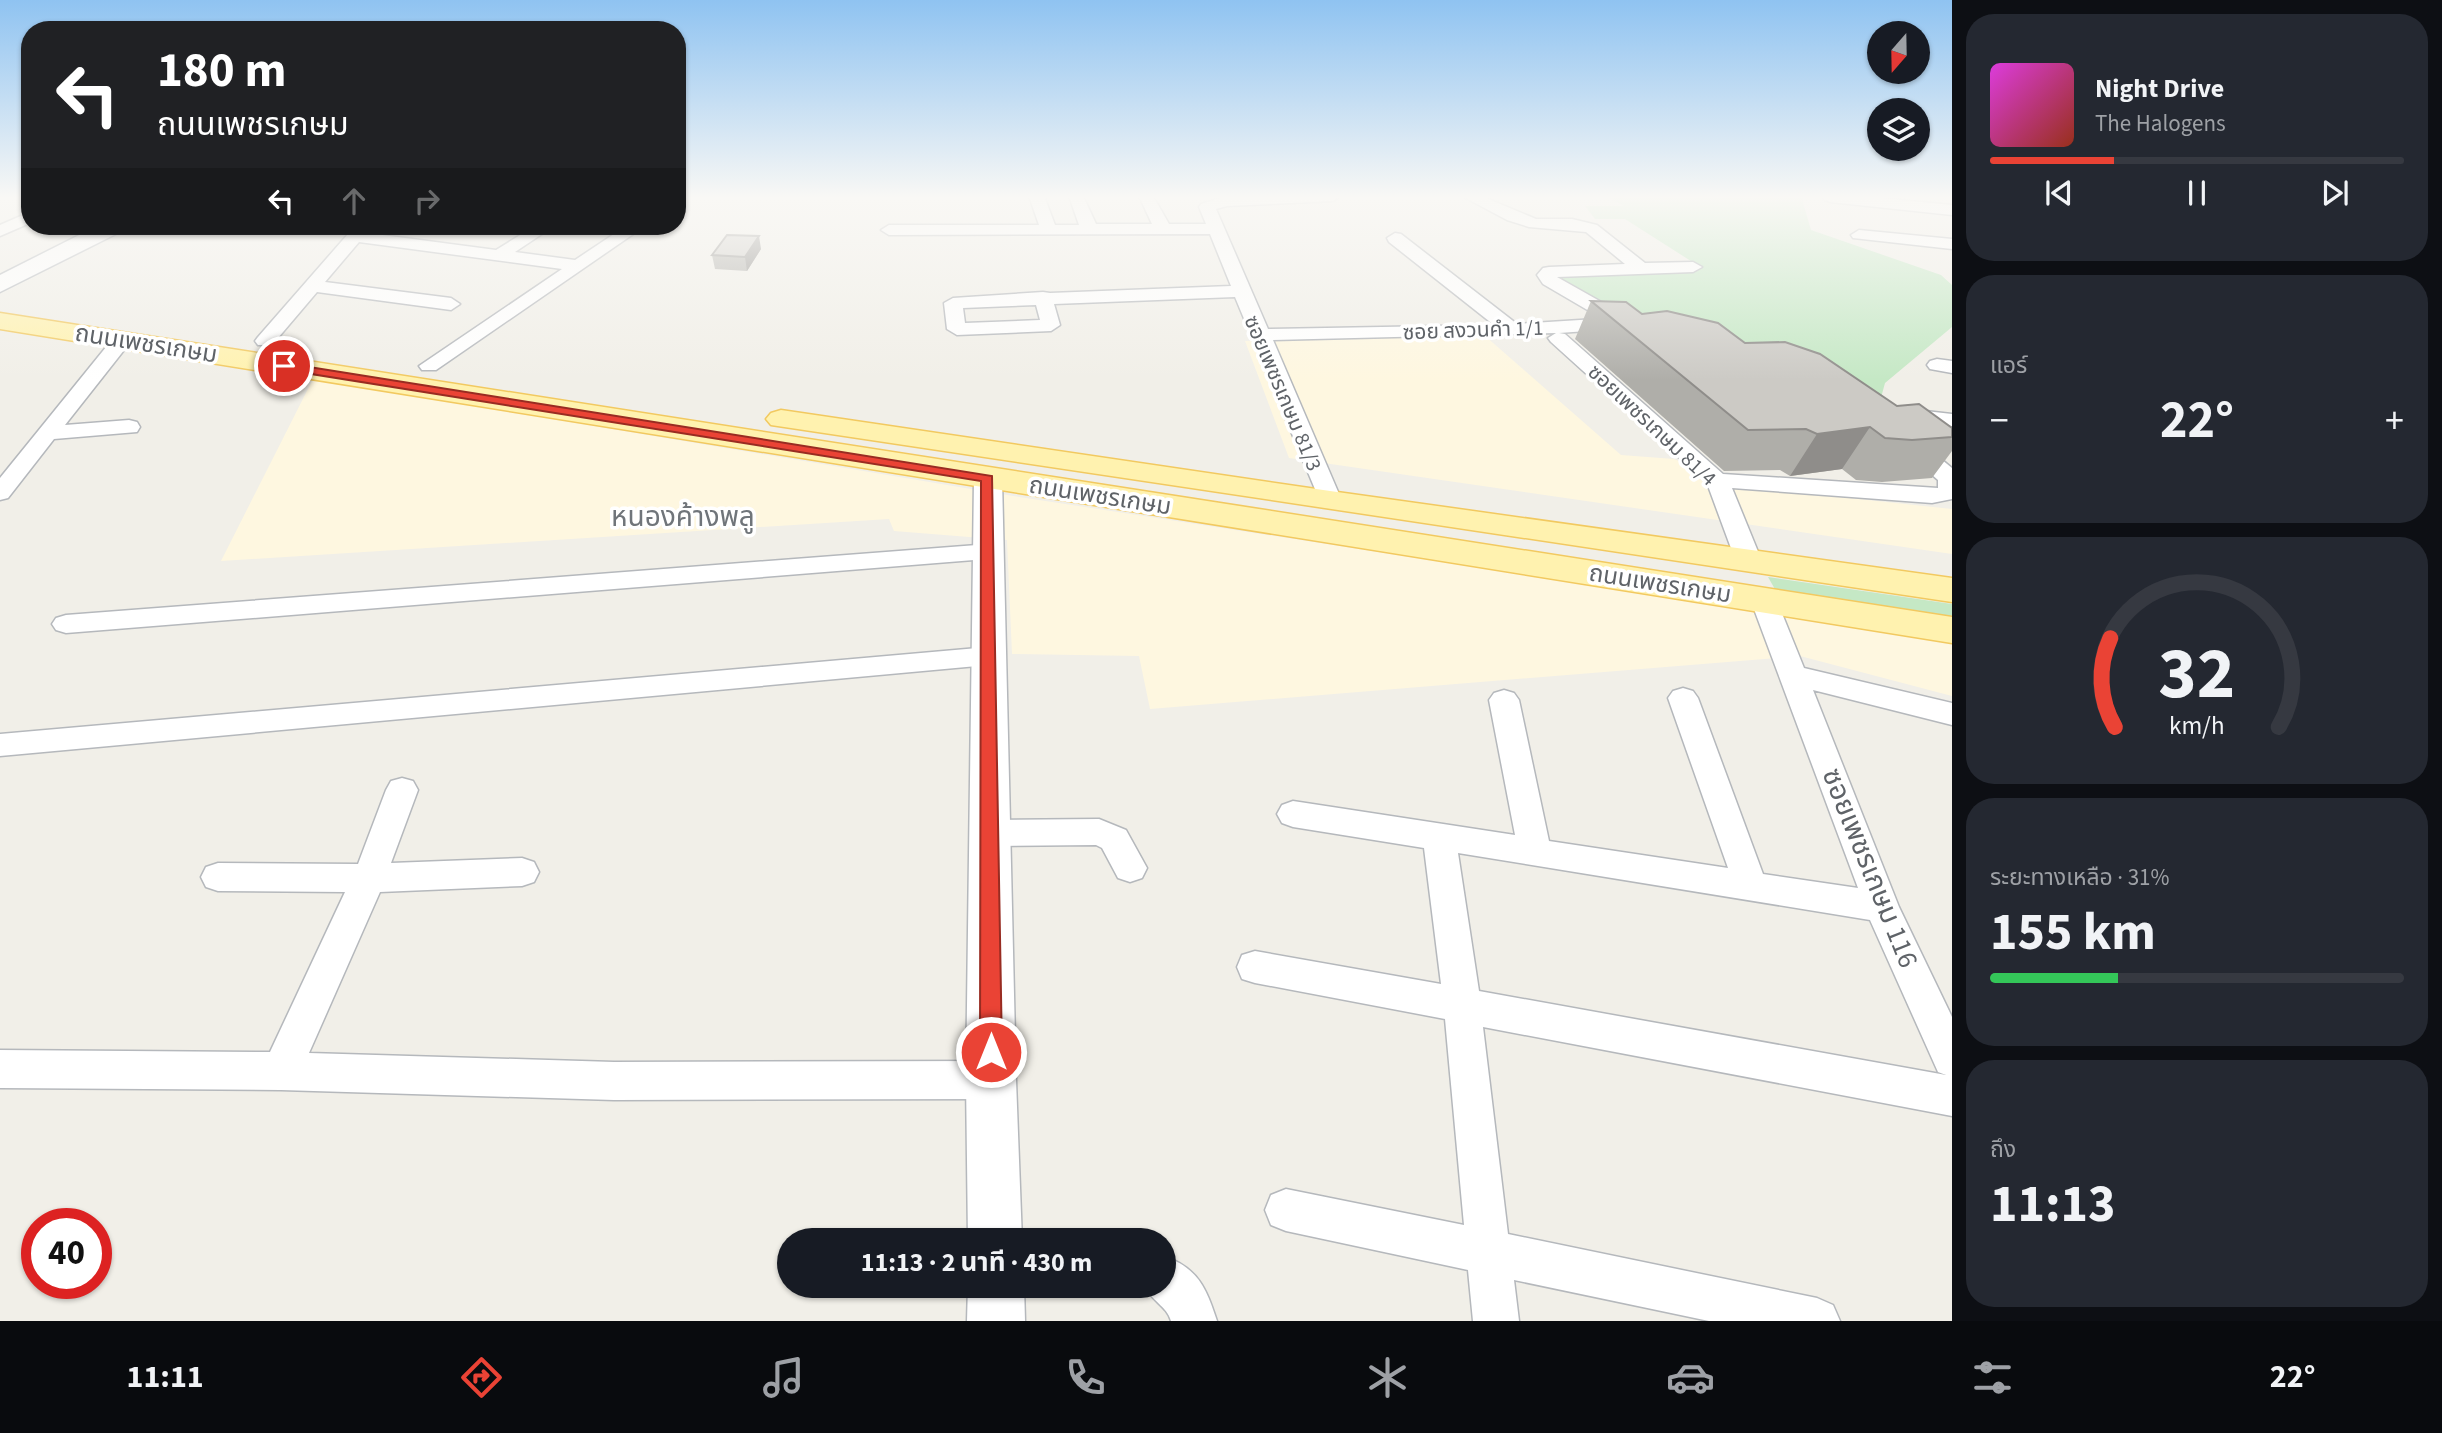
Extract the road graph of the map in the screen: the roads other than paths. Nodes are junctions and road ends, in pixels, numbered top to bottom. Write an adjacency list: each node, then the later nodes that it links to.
1 (53, 258): 11 (main road)
2 (337, 258): 12 (street)
3 (520, 258): 8 (street)
4 (590, 258): 8 (street)
5 (1228, 258): 13 (street, ซอยเพชรเกษม 81/3)
6 (1420, 258): 18 (street)
7 (1627, 258): 10 (street)
8 (579, 265): 23 (street)
9 (1693, 267): 10 (street)
10 (1640, 268): 18 (street, ซอย สงวนคำ 1/1)
11 (0, 285)
12 (313, 286): 16 (street); 22 (street)
13 (1240, 291): 14 (street); 19 (street, ซอยเพชรเกษม 81/3)
14 (1043, 297): 14 (street)
15 (0, 300): 22 (main road, ถนนเพชรเกษม)
16 (451, 304)
17 (0, 321): 21 (main road, ถนนเพชรเกษม)
18 (1513, 330): 19 (street, ซอย สงวนคำ 1/1)
19 (1259, 335): 34 (street, ซอยเพชรเกษม 81/3)
20 (1558, 338): 32 (street, ซอยเพชรเกษม 81/4)
21 (122, 340): 27 (street); 31 (main road, ถนนเพชรเกษม)
22 (265, 341): 23 (main road, ถนนเพชรเกษม)
23 (429, 366): 34 (main road, ถนนเพชรเกษม)
24 (1908, 415): 25 (street)
25 (1952, 420)
26 (129, 427): 27 (street)
27 (48, 433): 29 (street)
28 (1894, 434): 32 (street)
29 (23, 464): 30 (street); 33 (street)
30 (0, 466)
31 (988, 478): 35 (street); 38 (main road, ถนนเพชรเกษม)
32 (1717, 481): 36 (street, ซอยเพชรเกษม 81/4)
33 (0, 492)
34 (1329, 501): 36 (main road, ถนนเพชรเกษม)
35 (990, 552): 39 (street); 41 (street)
36 (1748, 559): 37 (main road, ถนนเพชรเกษม); 38 (main road)
37 (1952, 590)
38 (1764, 601): 40 (main road, ถนนเพชรเกษม); 42 (street, ซอยเพชรเกษม 116)
39 (66, 624)
40 (1952, 630)
41 (989, 657): 46 (street); 49 (street)
42 (1792, 675): 45 (street); 57 (street, ซอยเพชรเกษม 116)
43 (1684, 698): 56 (street)
44 (1504, 700): 51 (street)
45 (1952, 713)
46 (0, 745)
47 (402, 790): 55 (street)
48 (1293, 814): 50 (street)
49 (990, 833): 52 (street); 63 (street)
50 (1439, 837): 51 (street); 59 (street)
51 (1535, 853): 56 (street)
52 (1130, 868)
53 (522, 872): 55 (street)
54 (218, 877): 55 (street)
55 (369, 878): 62 (street)
56 (1751, 886): 57 (street)
57 (1882, 907): 60 (street, ซอยเพชรเกษม 116)
58 (1255, 967): 59 (street)
59 (1462, 1005): 64 (street); 67 (street)
60 (1952, 1059)
61 (0, 1069): 62 (street)
62 (281, 1071): 63 (street)
63 (991, 1080): 66 (street)
64 (1952, 1096)
65 (1286, 1210): 67 (street)
66 (996, 1228)
67 (1491, 1253): 72 (street); 73 (street)
68 (1176, 1288): 71 (street)
69 (996, 1298): 70 (street)
70 (996, 1321)
71 (1194, 1321)
72 (1496, 1321)
73 (1817, 1321)

